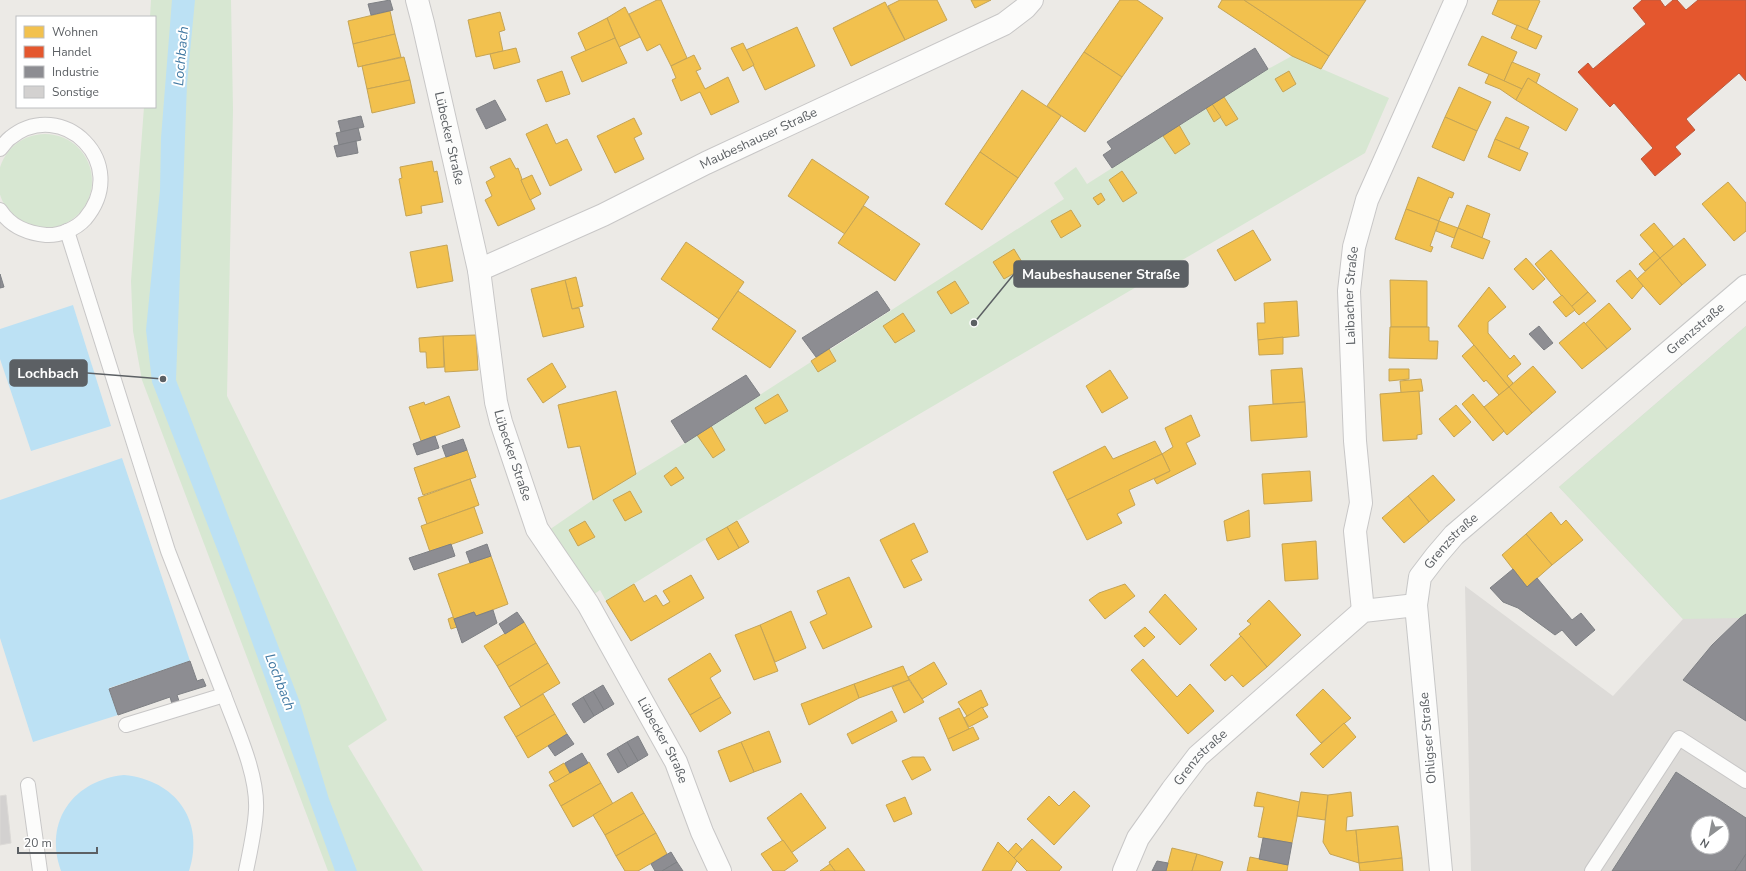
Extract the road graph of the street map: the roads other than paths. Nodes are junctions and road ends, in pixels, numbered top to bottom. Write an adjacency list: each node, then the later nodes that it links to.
1 (417, 0): 7 (street, Lübecker Straße)
2 (1032, 0): 7 (street, Maubeshauser Straße)
3 (1456, 0): 10 (street, Laibacher Straße)
4 (0, 149): 6 (lane)
5 (0, 210): 6 (lane)
6 (67, 231): 11 (lane)
7 (480, 270): 17 (street, Lübecker Straße)
8 (1746, 286): 9 (street, Grenzstraße)
9 (1416, 605): 10 (street); 19 (street, Ohligser Straße)
10 (1363, 611): 18 (street, Grenzstraße)
11 (224, 695): 12 (lane); 16 (lane)
12 (126, 725)
13 (1746, 781): 20 (lane)
14 (28, 785): 15 (lane)
15 (40, 871)
16 (246, 871)
17 (720, 871)
18 (1124, 871)
19 (1441, 871)
20 (1592, 871)

